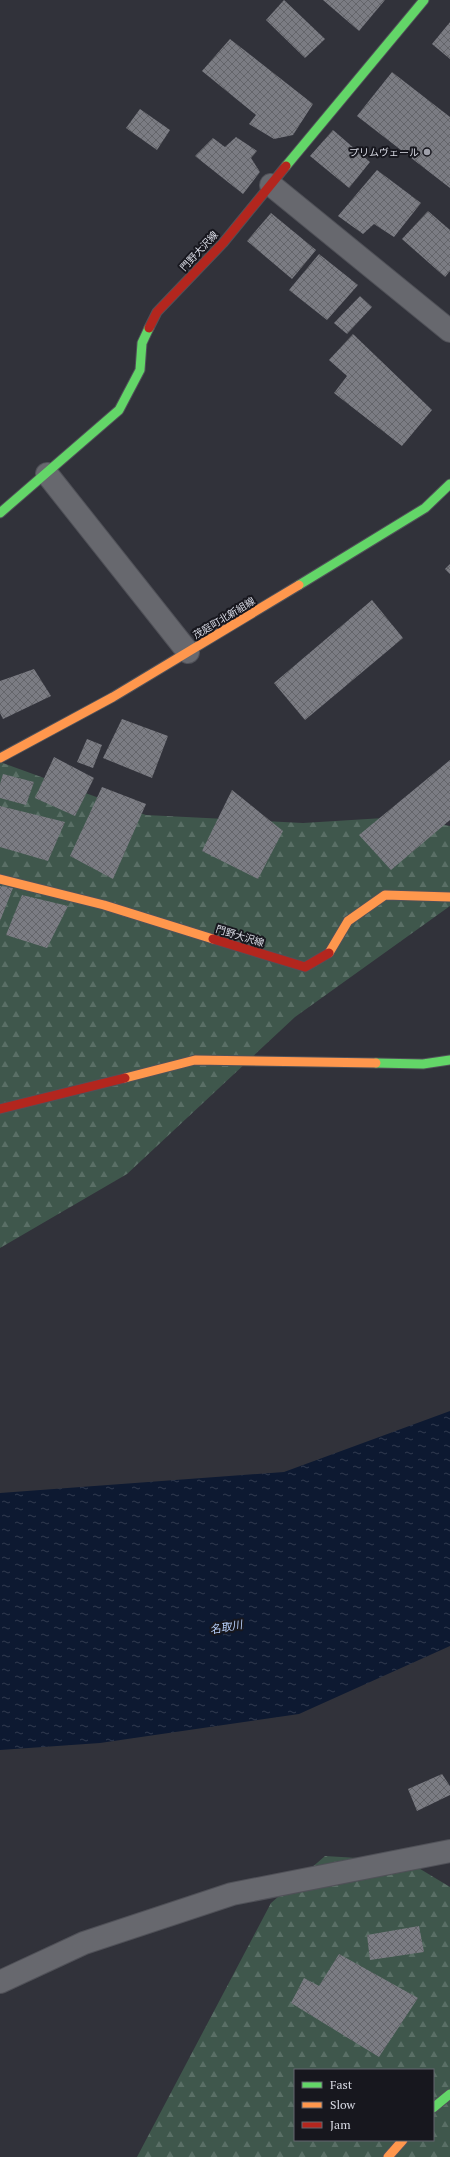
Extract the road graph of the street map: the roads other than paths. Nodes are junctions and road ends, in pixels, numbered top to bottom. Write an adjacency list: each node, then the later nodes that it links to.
1 (424, 0): 2 (street, 門野大沢線)
2 (271, 184): 3 (street); 4 (street, 門野大沢線)
3 (450, 331)
4 (47, 474): 6 (street, 門野大沢線); 7 (street)
5 (450, 484): 7 (street, 茂庭町北新組線)
6 (0, 513)
7 (188, 652): 8 (street, 茂庭町北新組線)
8 (0, 758)
9 (0, 879): 10 (street, 門野大沢線)
10 (450, 898)
11 (450, 1060): 12 (street)
12 (0, 1109)
13 (450, 1851): 14 (street)
14 (0, 1982)
15 (450, 2094): 16 (street)
16 (434, 2107)
17 (402, 2141): 18 (street)
18 (388, 2157)

